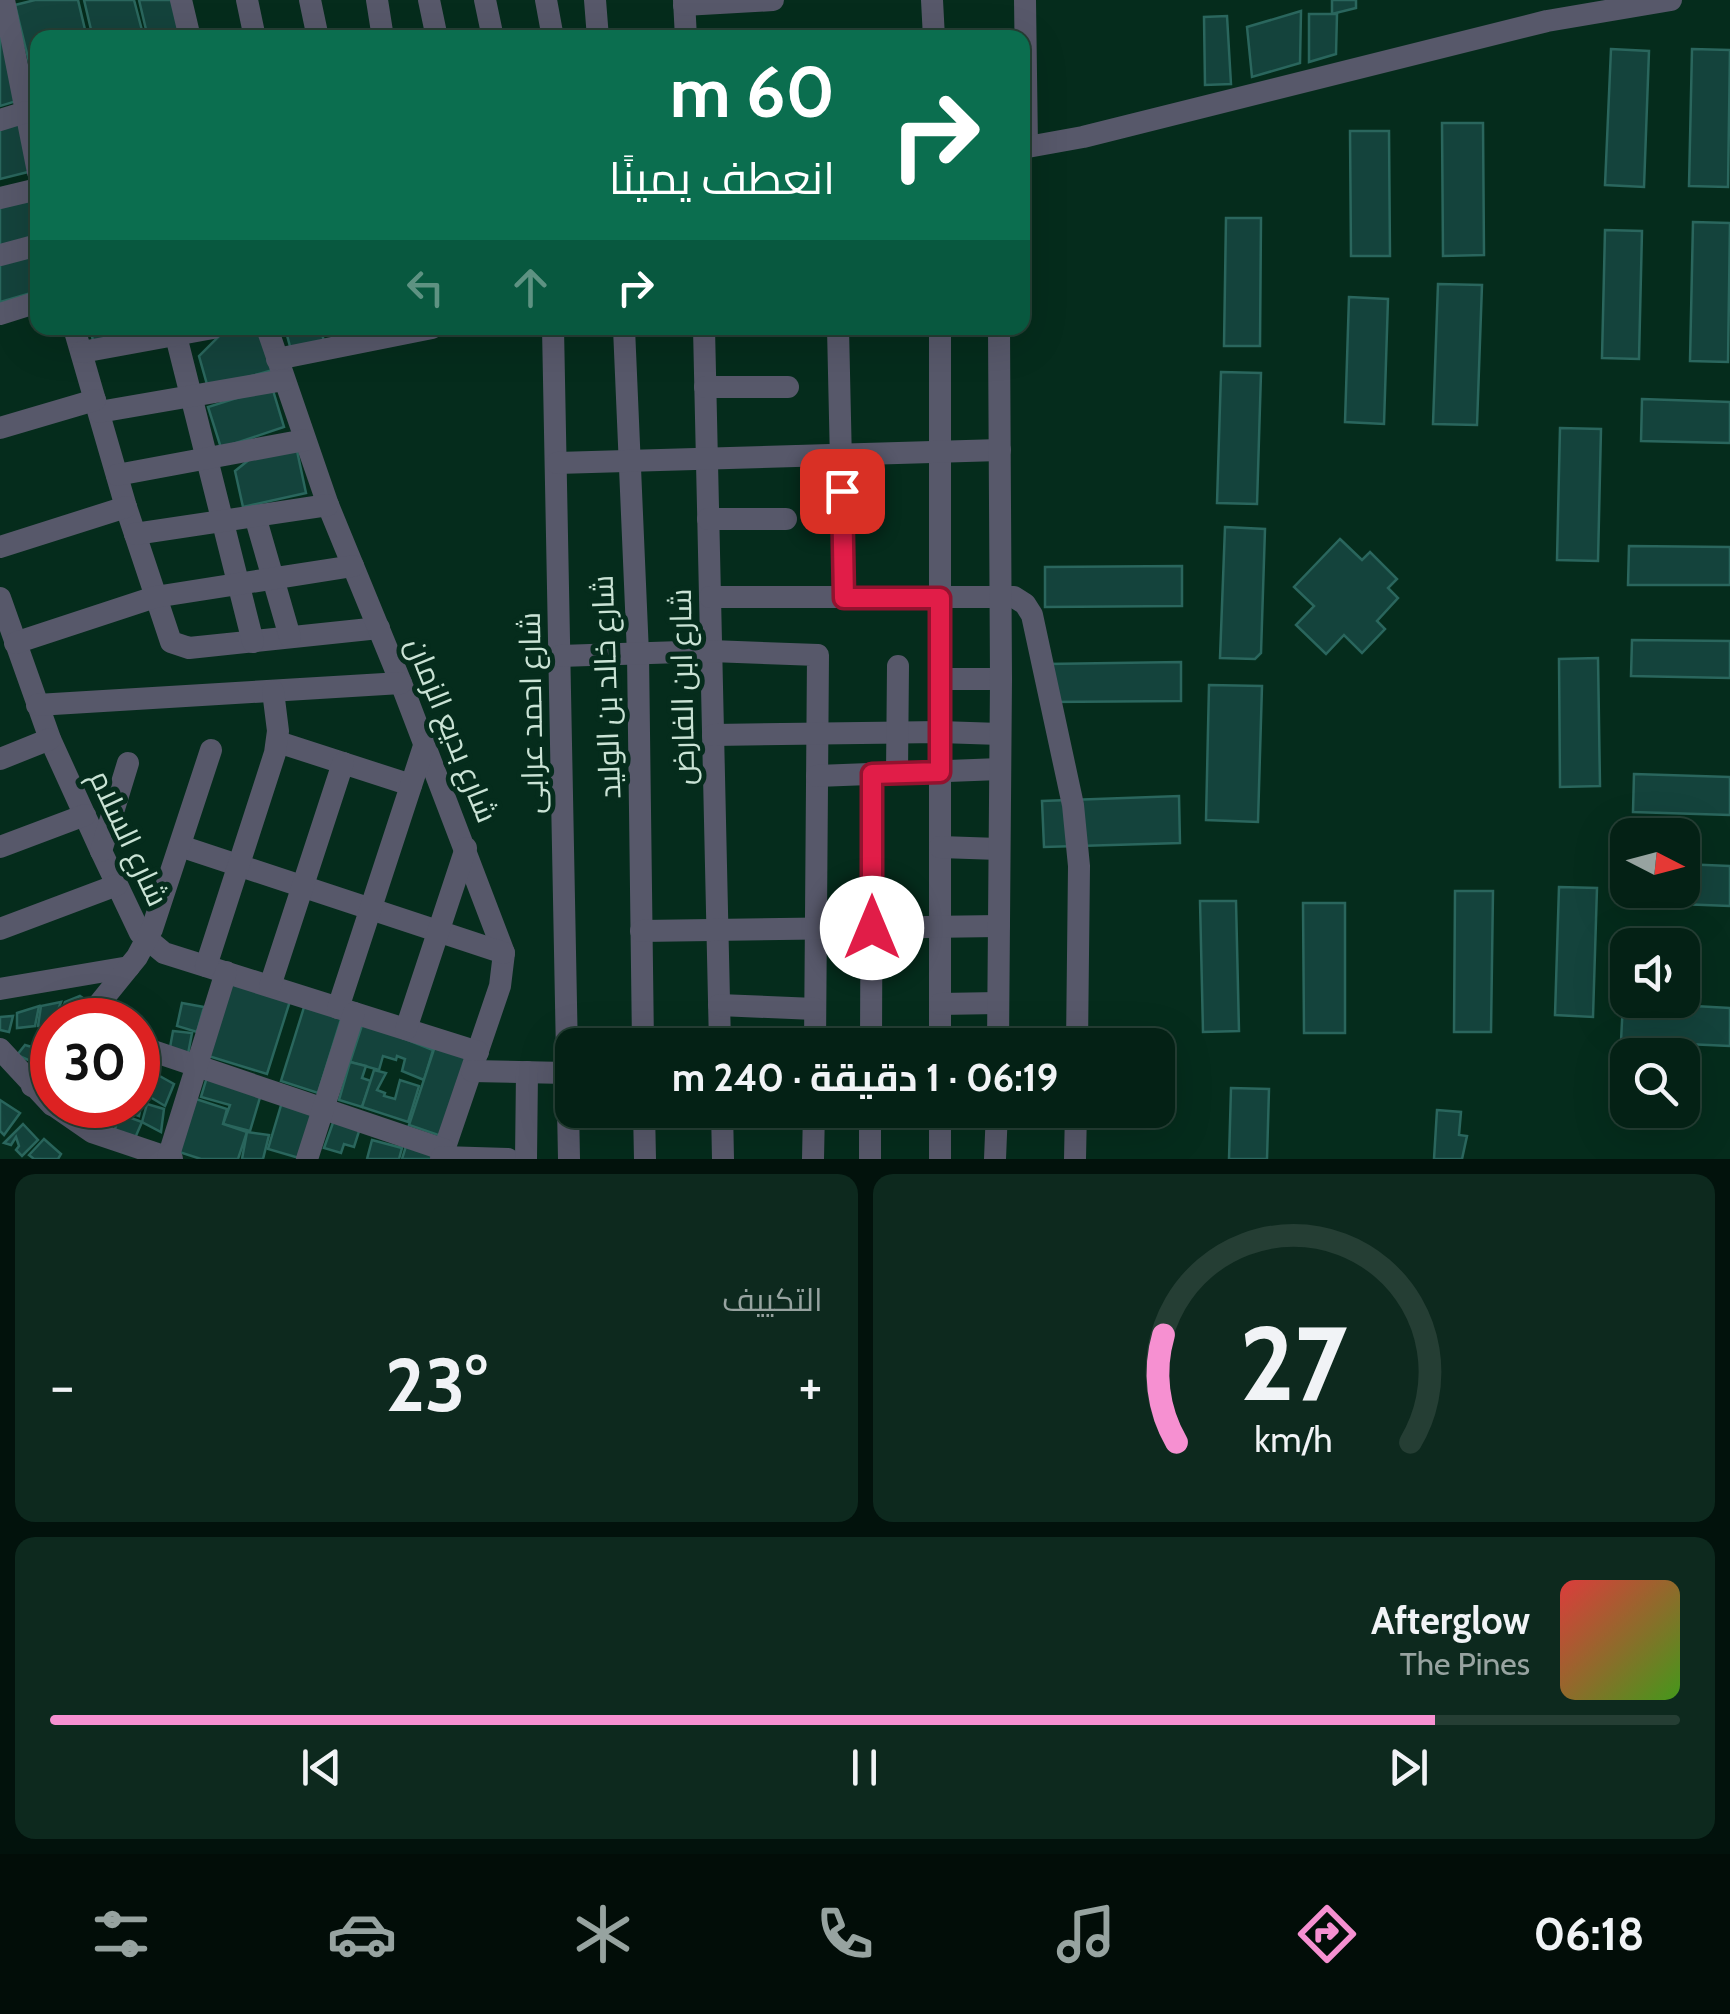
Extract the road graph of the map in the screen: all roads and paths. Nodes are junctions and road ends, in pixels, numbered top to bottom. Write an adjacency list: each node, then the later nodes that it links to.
1 (181, 0): 15 (street)
2 (246, 0): 16 (street)
3 (310, 0): 17 (street)
4 (376, 0): 18 (street)
5 (429, 0): 19 (street)
6 (485, 0): 20 (street)
7 (546, 0): 21 (street)
8 (595, 0): 22 (street)
9 (773, 0): 13 (street)
10 (932, 0): 24 (street)
11 (1025, 0): 25 (street)
12 (1671, 0): 30 (street)
13 (684, 2): 23 (street)
14 (8, 4): 26 (street)
15 (188, 30)
16 (253, 30)
17 (316, 30)
18 (382, 30)
19 (435, 30)
20 (491, 30)
21 (552, 30)
22 (596, 30)
23 (686, 30)
24 (934, 30)
25 (1025, 30)
26 (29, 86): 27 (street)
27 (26, 112): 28 (street); 29 (street)
28 (0, 120)
29 (30, 132)
30 (1030, 146)
31 (30, 191): 32 (street)
32 (0, 198)
33 (30, 248): 34 (street)
34 (0, 254)
35 (30, 305): 36 (street)
36 (0, 314)
37 (76, 335): 49 (street)
38 (157, 335): 49 (street)
39 (176, 335): 53 (street)
40 (269, 335): 50 (street, شارع بديع الزمان)
41 (363, 335): 48 (street)
42 (553, 335): 63 (street, شارع احمد عرابى)
43 (624, 335): 62 (street, شارع خالد بن الوليد)
44 (704, 335): 51 (street, شارع ابن الفارض)
45 (838, 335): 59 (street)
46 (940, 335): 58 (street)
47 (999, 335): 57 (street)
48 (333, 338): 50 (street)
49 (82, 352): 54 (street)
50 (280, 370): 53 (street); 56 (street, شارع بديع الزمان)
51 (705, 387): 52 (street); 61 (street, شارع ابن الفارض)
52 (788, 387)
53 (191, 396): 54 (street); 60 (street)
54 (97, 406): 55 (street); 64 (street)
55 (0, 428)
56 (305, 440): 60 (street); 65 (street, شارع بديع الزمان)
57 (1000, 450): 58 (street); 78 (street)
58 (940, 452): 59 (street); 81 (street)
59 (841, 455): 61 (street); 80 (street)
60 (207, 459): 64 (street); 70 (street)
61 (706, 460): 62 (street); 68 (street, شارع ابن الفارض)
62 (628, 461): 63 (street); 86 (street, شارع خالد بن الوليد)
63 (557, 463): 87 (street, شارع احمد عرابى)
64 (117, 475): 66 (street)
65 (328, 505): 67 (street); 73 (street, شارع بديع الزمان)
66 (126, 506): 71 (street); 72 (street)
67 (254, 516): 70 (street); 74 (street)
68 (708, 519): 69 (street); 77 (street, شارع ابن الفارض)
69 (786, 519)
70 (222, 520): 71 (street); 75 (street)
71 (135, 534): 76 (street)
72 (0, 547)
73 (353, 566): 74 (street); 82 (street, شارع بديع الزمان)
74 (273, 578): 75 (street); 83 (street)
75 (238, 584): 76 (street); 84 (street)
76 (156, 596): 84 (street); 88 (street)
77 (710, 597): 80 (street); 85 (street, شارع ابن الفارض)
78 (1001, 597): 81 (street); 91 (street); 151 (street)
79 (0, 598): 88 (street, شارع السلام)
80 (844, 598): 81 (street)
81 (940, 598): 90 (street)
82 (378, 628): 83 (street); 92 (street, شارع بديع الزمان)
83 (290, 637): 84 (street)
84 (253, 642)
85 (711, 651): 86 (street); 97 (street); 99 (street, شارع ابن الفارض)
86 (638, 654): 87 (street); 129 (street, شارع خالد بن الوليد)
87 (560, 656): 144 (street, شارع احمد عرابى)
88 (12, 660): 94 (street, شارع السلام)
89 (898, 666): 95 (street)
90 (940, 679): 91 (street); 96 (street)
91 (1001, 679): 98 (street)
92 (401, 683): 93 (street); 102 (street, شارع بديع الزمان)
93 (273, 690): 94 (street); 101 (street)
94 (37, 705): 100 (street, شارع السلام)
95 (898, 732): 96 (street); 97 (street); 109 (street)
96 (940, 732): 98 (street); 108 (street)
97 (818, 733): 99 (street); 111 (street)
98 (1000, 734): 107 (street)
99 (713, 735): 130 (street, شارع ابن الفارض)
100 (50, 739): 104 (street); 113 (street, شارع السلام)
101 (278, 742): 106 (street); 120 (street)
102 (425, 742): 112 (street); 117 (street, شارع بديع الزمان)
103 (211, 750): 114 (street)
104 (0, 758)
105 (128, 762): 119 (street)
106 (343, 763): 112 (street); 122 (street)
107 (1000, 769): 108 (street); 118 (street)
108 (940, 772): 109 (street); 116 (street)
109 (897, 773): 110 (street)
110 (872, 774): 111 (street); 127 (street)
111 (818, 776): 126 (street)
112 (411, 785): 123 (street)
113 (85, 815): 115 (street); 119 (street, شارع السلام)
114 (180, 846): 120 (street); 132 (street)
115 (0, 847)
116 (940, 847): 118 (street); 125 (street)
117 (466, 848): 131 (street); 133 (street, شارع بديع الزمان)
118 (999, 850): 124 (street)
119 (100, 851): 121 (street, شارع السلام)
120 (239, 865): 122 (street); 135 (street)
121 (117, 885): 128 (street); 132 (street, شارع السلام)
122 (303, 886): 123 (street); 136 (street)
123 (371, 908): 131 (street); 143 (street)
124 (998, 926): 125 (street); 139 (street)
125 (940, 927): 127 (street); 141 (street)
126 (816, 928): 127 (street); 130 (street); 142 (street)
127 (872, 928): 148 (street)
128 (0, 929)
129 (642, 930): 130 (street); 145 (street, شارع خالد بن الوليد)
130 (718, 930): 140 (street, شارع ابن الفارض)
131 (439, 931): 133 (street); 152 (street)
132 (146, 941): 134 (street); 135 (street, شارع السلام)
133 (504, 953): 155 (street)
134 (128, 967): 137 (street); 138 (street)
135 (216, 969): 136 (street, شارع السلام); 156 (street)
136 (270, 986): 143 (street, شارع السلام)
137 (0, 989)
138 (103, 998)
139 (998, 1003): 141 (street); 150 (street)
140 (720, 1004): 142 (street); 146 (street, شارع ابن الفارض)
141 (940, 1004): 149 (street)
142 (815, 1008): 147 (street)
143 (346, 1010): 152 (street, شارع السلام); 160 (street)
144 (565, 1028)
145 (643, 1028)
146 (720, 1028)
147 (814, 1028)
148 (871, 1028)
149 (940, 1028)
150 (998, 1028)
151 (1077, 1028)
152 (406, 1029): 155 (street, شارع السلام)
153 (0, 1049): 159 (street)
154 (160, 1053): 156 (street)
155 (475, 1062): 157 (street, شارع السلام); 170 (street)
156 (197, 1066): 160 (street); 171 (street)
157 (527, 1072): 158 (street, شارع السلام); 174 (street)
158 (555, 1072)
159 (30, 1084)
160 (323, 1108): 170 (street); 172 (street)
161 (86, 1128): 171 (street)
162 (570, 1128): 175 (street, شارع احمد عرابى)
163 (644, 1128): 176 (street)
164 (722, 1128): 177 (street)
165 (814, 1128): 178 (street)
166 (870, 1128): 179 (street)
167 (940, 1128): 180 (street)
168 (996, 1128): 181 (street)
169 (1076, 1128): 182 (street)
170 (443, 1155): 173 (street)
171 (170, 1158)
172 (307, 1159)
173 (508, 1159)
174 (526, 1159)
175 (569, 1159)
176 (645, 1159)
177 (723, 1159)
178 (813, 1159)
179 (870, 1159)
180 (940, 1159)
181 (995, 1159)
182 (1075, 1159)

